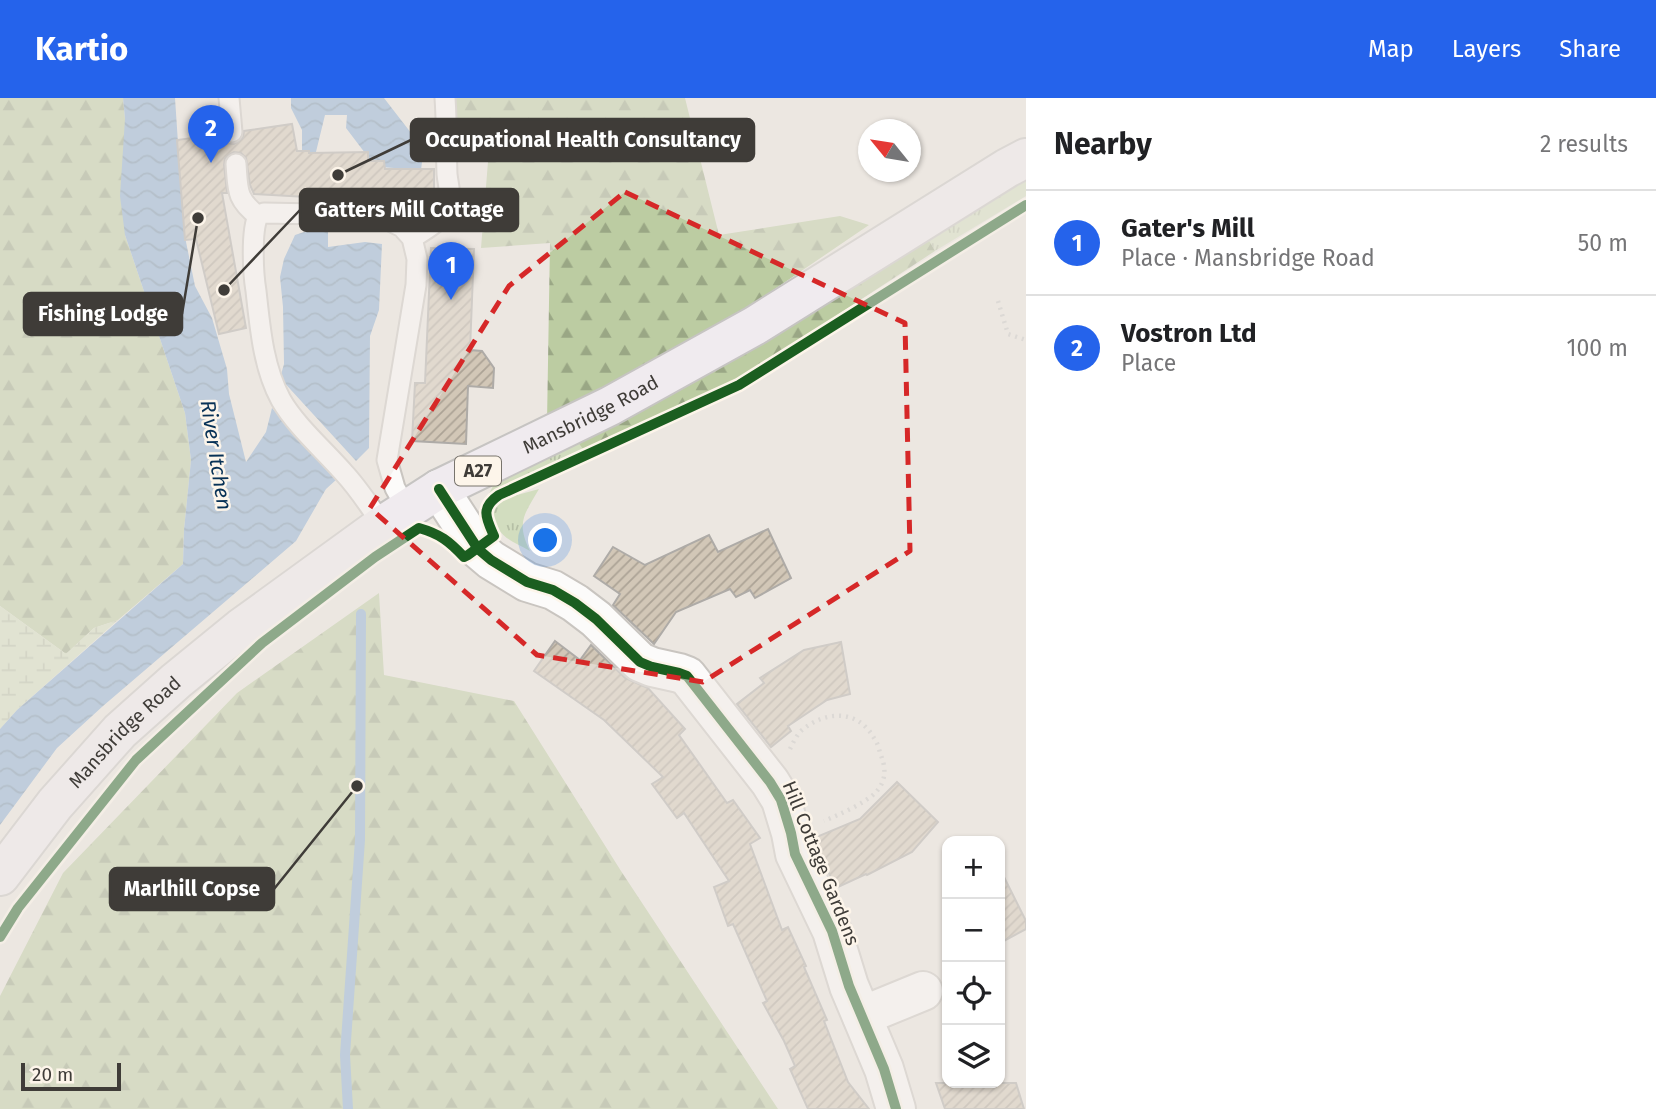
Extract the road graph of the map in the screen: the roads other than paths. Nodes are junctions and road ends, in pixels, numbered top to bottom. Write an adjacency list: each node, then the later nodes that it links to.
1 (229, 98): 3 (lane)
2 (445, 98): 7 (lane)
3 (233, 132)
4 (1026, 158): 8 (main road, Mansbridge Road / A27)
5 (236, 164): 6 (lane)
6 (258, 216): 7 (lane); 8 (lane)
7 (412, 238): 8 (lane)
8 (410, 508): 9 (main road, Mansbridge Road / A27); 11 (street, Hill Cottage Gardens)
9 (0, 876)
10 (923, 991): 11 (street)
11 (862, 1016): 12 (street, Hill Cottage Gardens)
12 (896, 1109)

